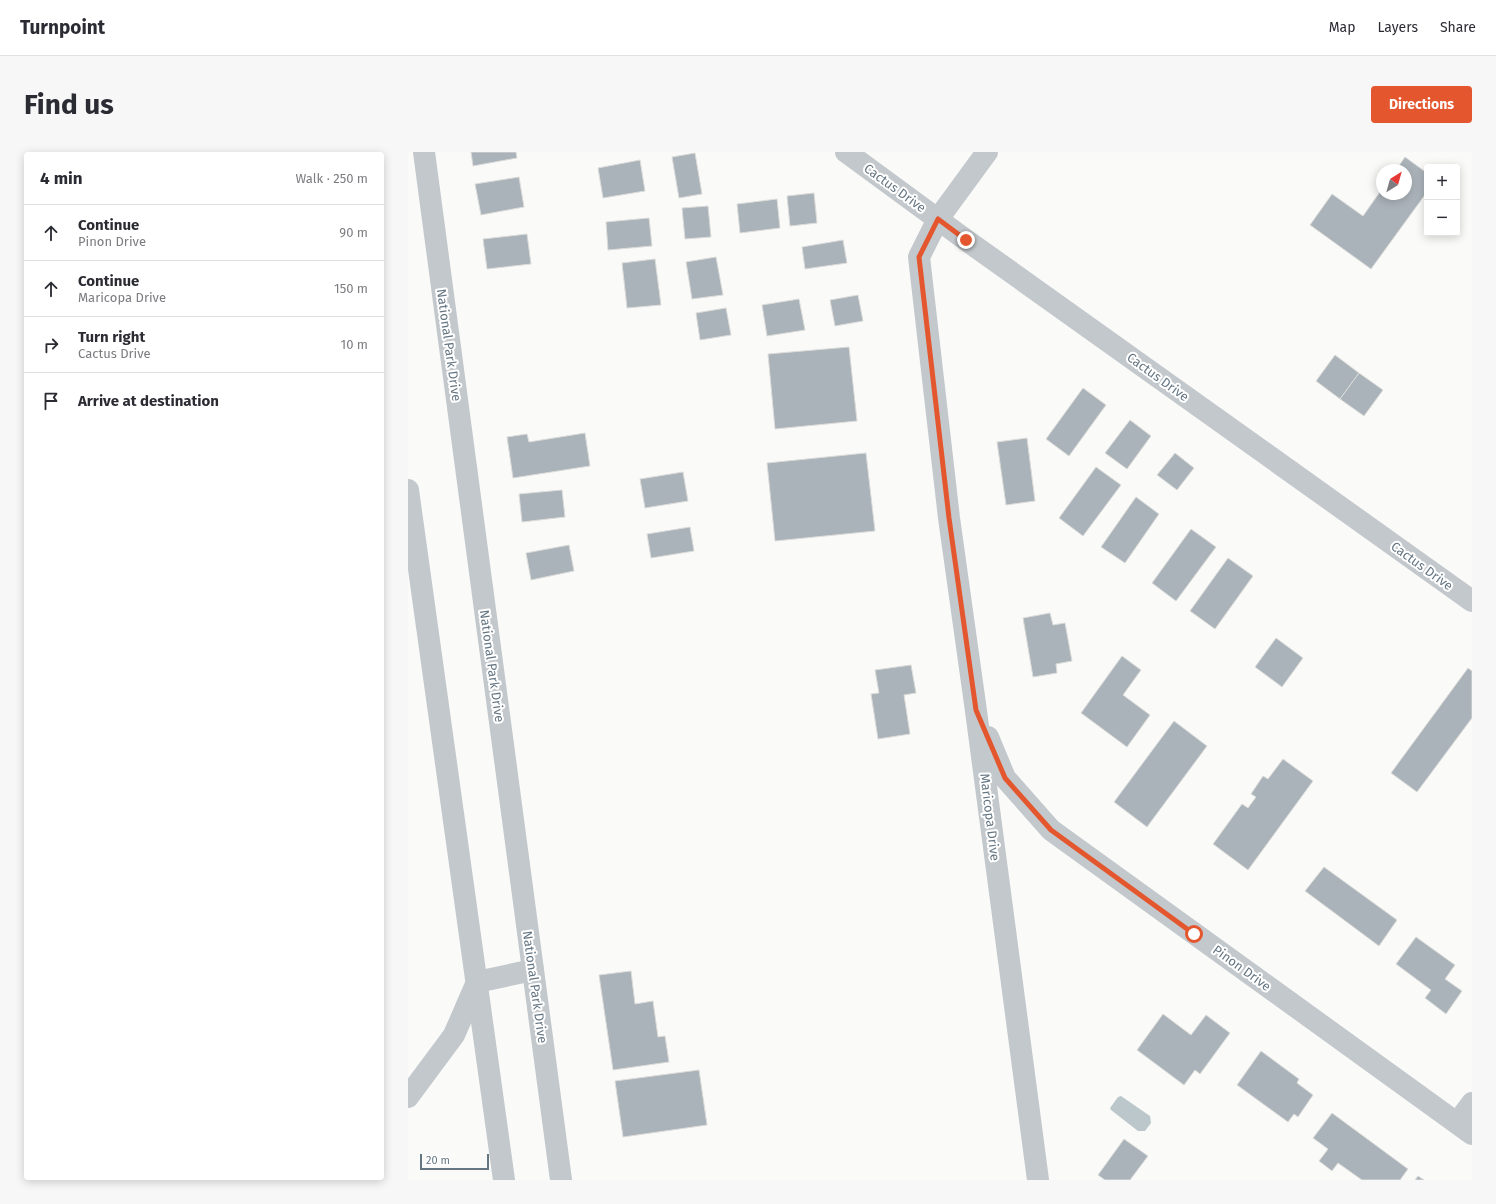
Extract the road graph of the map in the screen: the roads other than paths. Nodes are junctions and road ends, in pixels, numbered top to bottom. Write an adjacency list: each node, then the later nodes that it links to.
1 (424, 152): 8 (street, National Park Drive)
2 (846, 152): 4 (street, Cactus Drive)
3 (987, 152): 4 (street, Maricopa Drive)
4 (938, 219): 6 (street, Cactus Drive); 7 (street, Maricopa Drive)
5 (408, 490): 9 (street)
6 (1472, 601)
7 (976, 710): 12 (street, Pinon Drive); 15 (street, Maricopa Drive)
8 (533, 970): 9 (street); 14 (street, National Park Drive)
9 (477, 982): 10 (street); 13 (street)
10 (408, 1097)
11 (1472, 1103): 12 (street)
12 (1465, 1129)
13 (504, 1180)
14 (561, 1180)
15 (1038, 1180)

